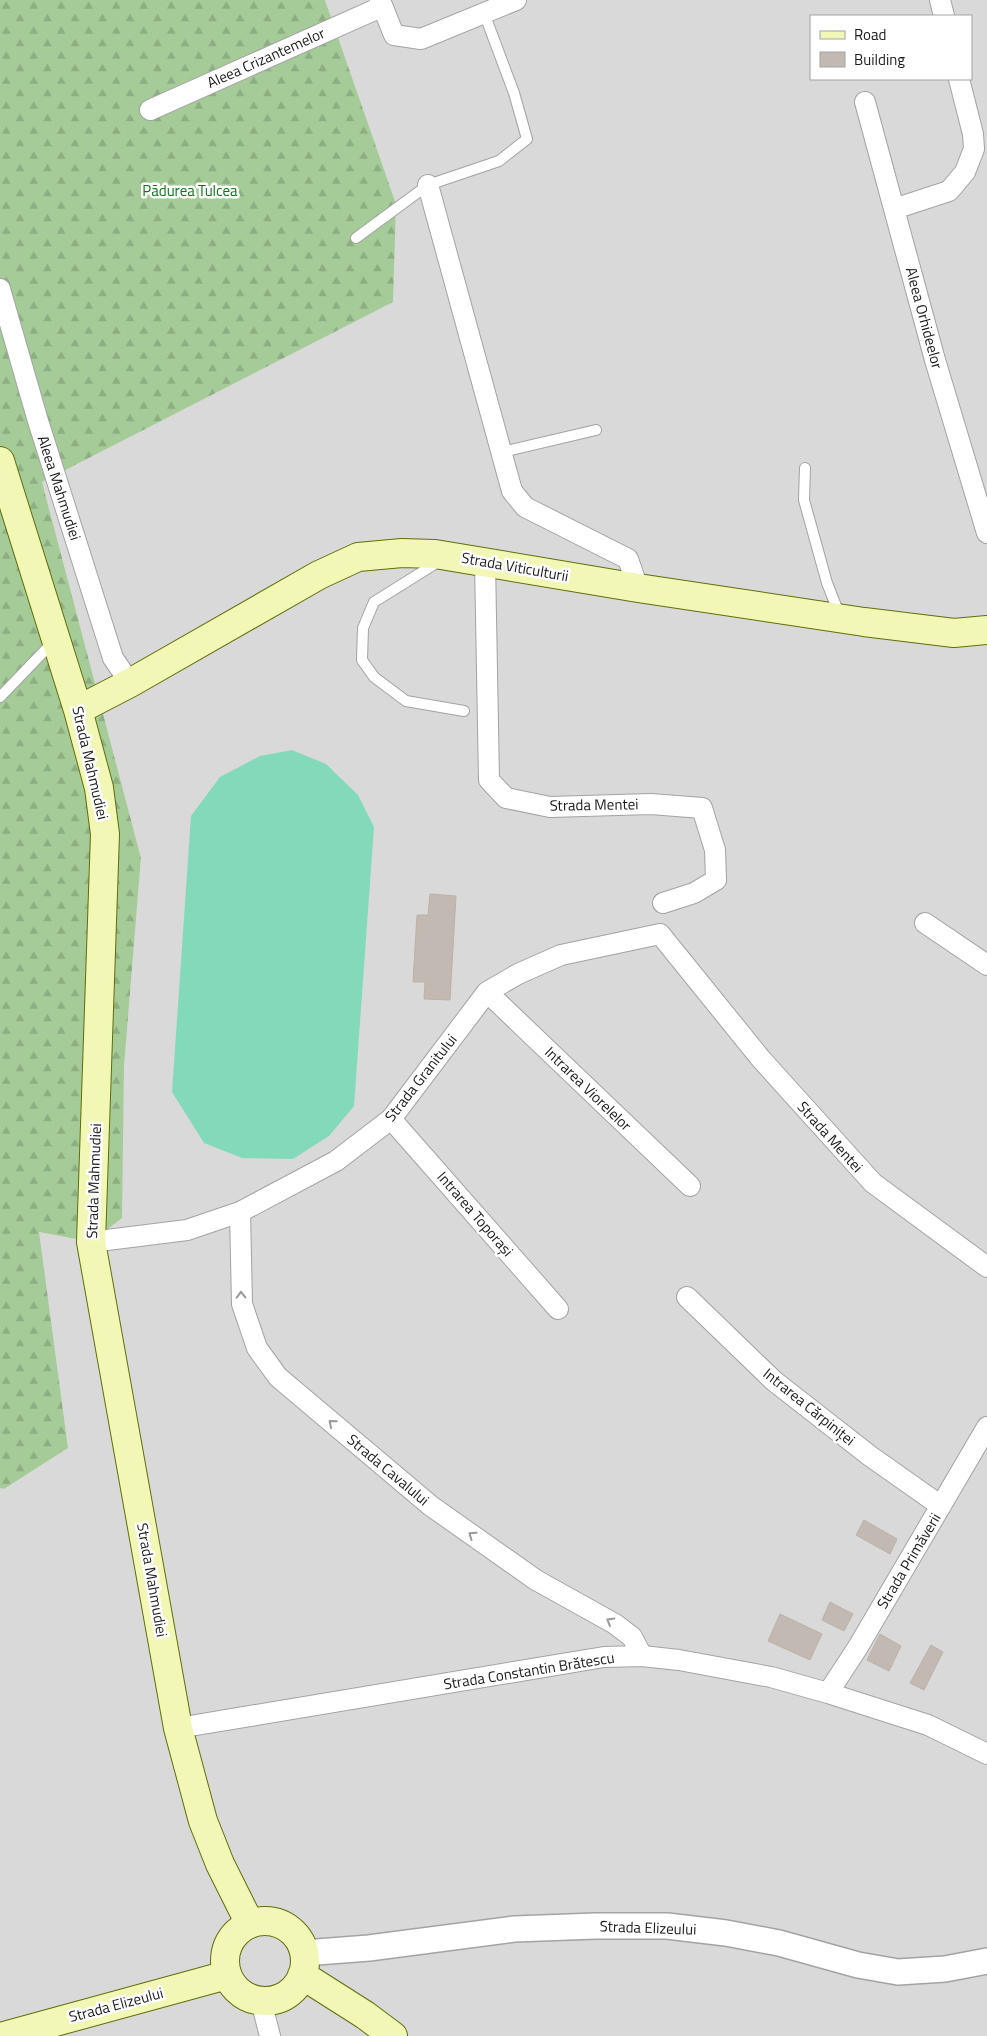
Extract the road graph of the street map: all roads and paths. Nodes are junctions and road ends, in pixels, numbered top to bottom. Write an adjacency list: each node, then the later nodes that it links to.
1 (516, 0): 4 (street)
2 (940, 0): 5 (street)
3 (380, 3): 4 (street); 8 (street, Aleea Crizantemelor)
4 (484, 13): 9 (lane)
5 (944, 15)
6 (959, 80): 10 (street)
7 (865, 102): 10 (street, Aleea Orhideelor)
8 (150, 110)
9 (428, 185): 11 (lane); 14 (street)
10 (894, 209): 17 (street, Aleea Orhideelor)
11 (356, 238)
12 (0, 289): 24 (street, Aleea Mahmudiei)
13 (596, 430): 14 (lane)
14 (502, 452): 20 (street)
15 (0, 461): 23 (main road, Strada Mahmudiei)
16 (805, 468): 21 (lane)
17 (987, 533)
18 (448, 556): 19 (main road, Strada Viticulturii); 24 (main road, Strada Viticulturii); 27 (lane)
19 (485, 562): 20 (main road, Strada Viticulturii); 28 (street, Strada Mentei)
20 (638, 588): 21 (main road, Strada Viticulturii)
21 (841, 618): 22 (main road, Strada Viticulturii)
22 (987, 630)
23 (56, 640): 25 (lane); 26 (main road, Strada Mahmudiei)
24 (130, 683): 26 (main road, Strada Viticulturii)
25 (0, 697)
26 (78, 710): 36 (main road, Strada Mahmudiei)
27 (464, 711)
28 (663, 902)
29 (925, 923): 31 (street)
30 (660, 934): 32 (street, Strada Granitului); 37 (street, Strada Mentei)
31 (987, 965)
32 (487, 992): 33 (street, Strada Granitului); 34 (street, Intrarea Viorelelor)
33 (391, 1119): 35 (street, Strada Granitului); 39 (street, Intrarea Toporași)
34 (690, 1186)
35 (240, 1212): 36 (street, Strada Granitului); 42 (street, Strada Cavalului, one-way to 35)
36 (90, 1242): 44 (main road, Strada Mahmudiei)
37 (987, 1266)
38 (687, 1297): 41 (street, Intrarea Cărpiniței)
39 (558, 1309)
40 (987, 1429): 41 (street, Strada Primăverii)
41 (941, 1506): 43 (street, Strada Primăverii)
42 (642, 1656): 43 (street, Strada Constantin Brătescu); 44 (street, Strada Constantin Brătescu)
43 (828, 1693): 45 (street, Strada Constantin Brătescu)
44 (178, 1728): 46 (main road, Strada Mahmudiei)
45 (987, 1754)
46 (250, 1924): 48 (main road); 49 (main road)
47 (987, 1961): 48 (street, Strada Elizeului)
48 (303, 1964): 50 (main road); 53 (main road)
49 (227, 1974): 50 (main road); 51 (main road, Strada Elizeului)
50 (261, 2001): 52 (street)
51 (4, 2036)
52 (270, 2036)
53 (392, 2036)

